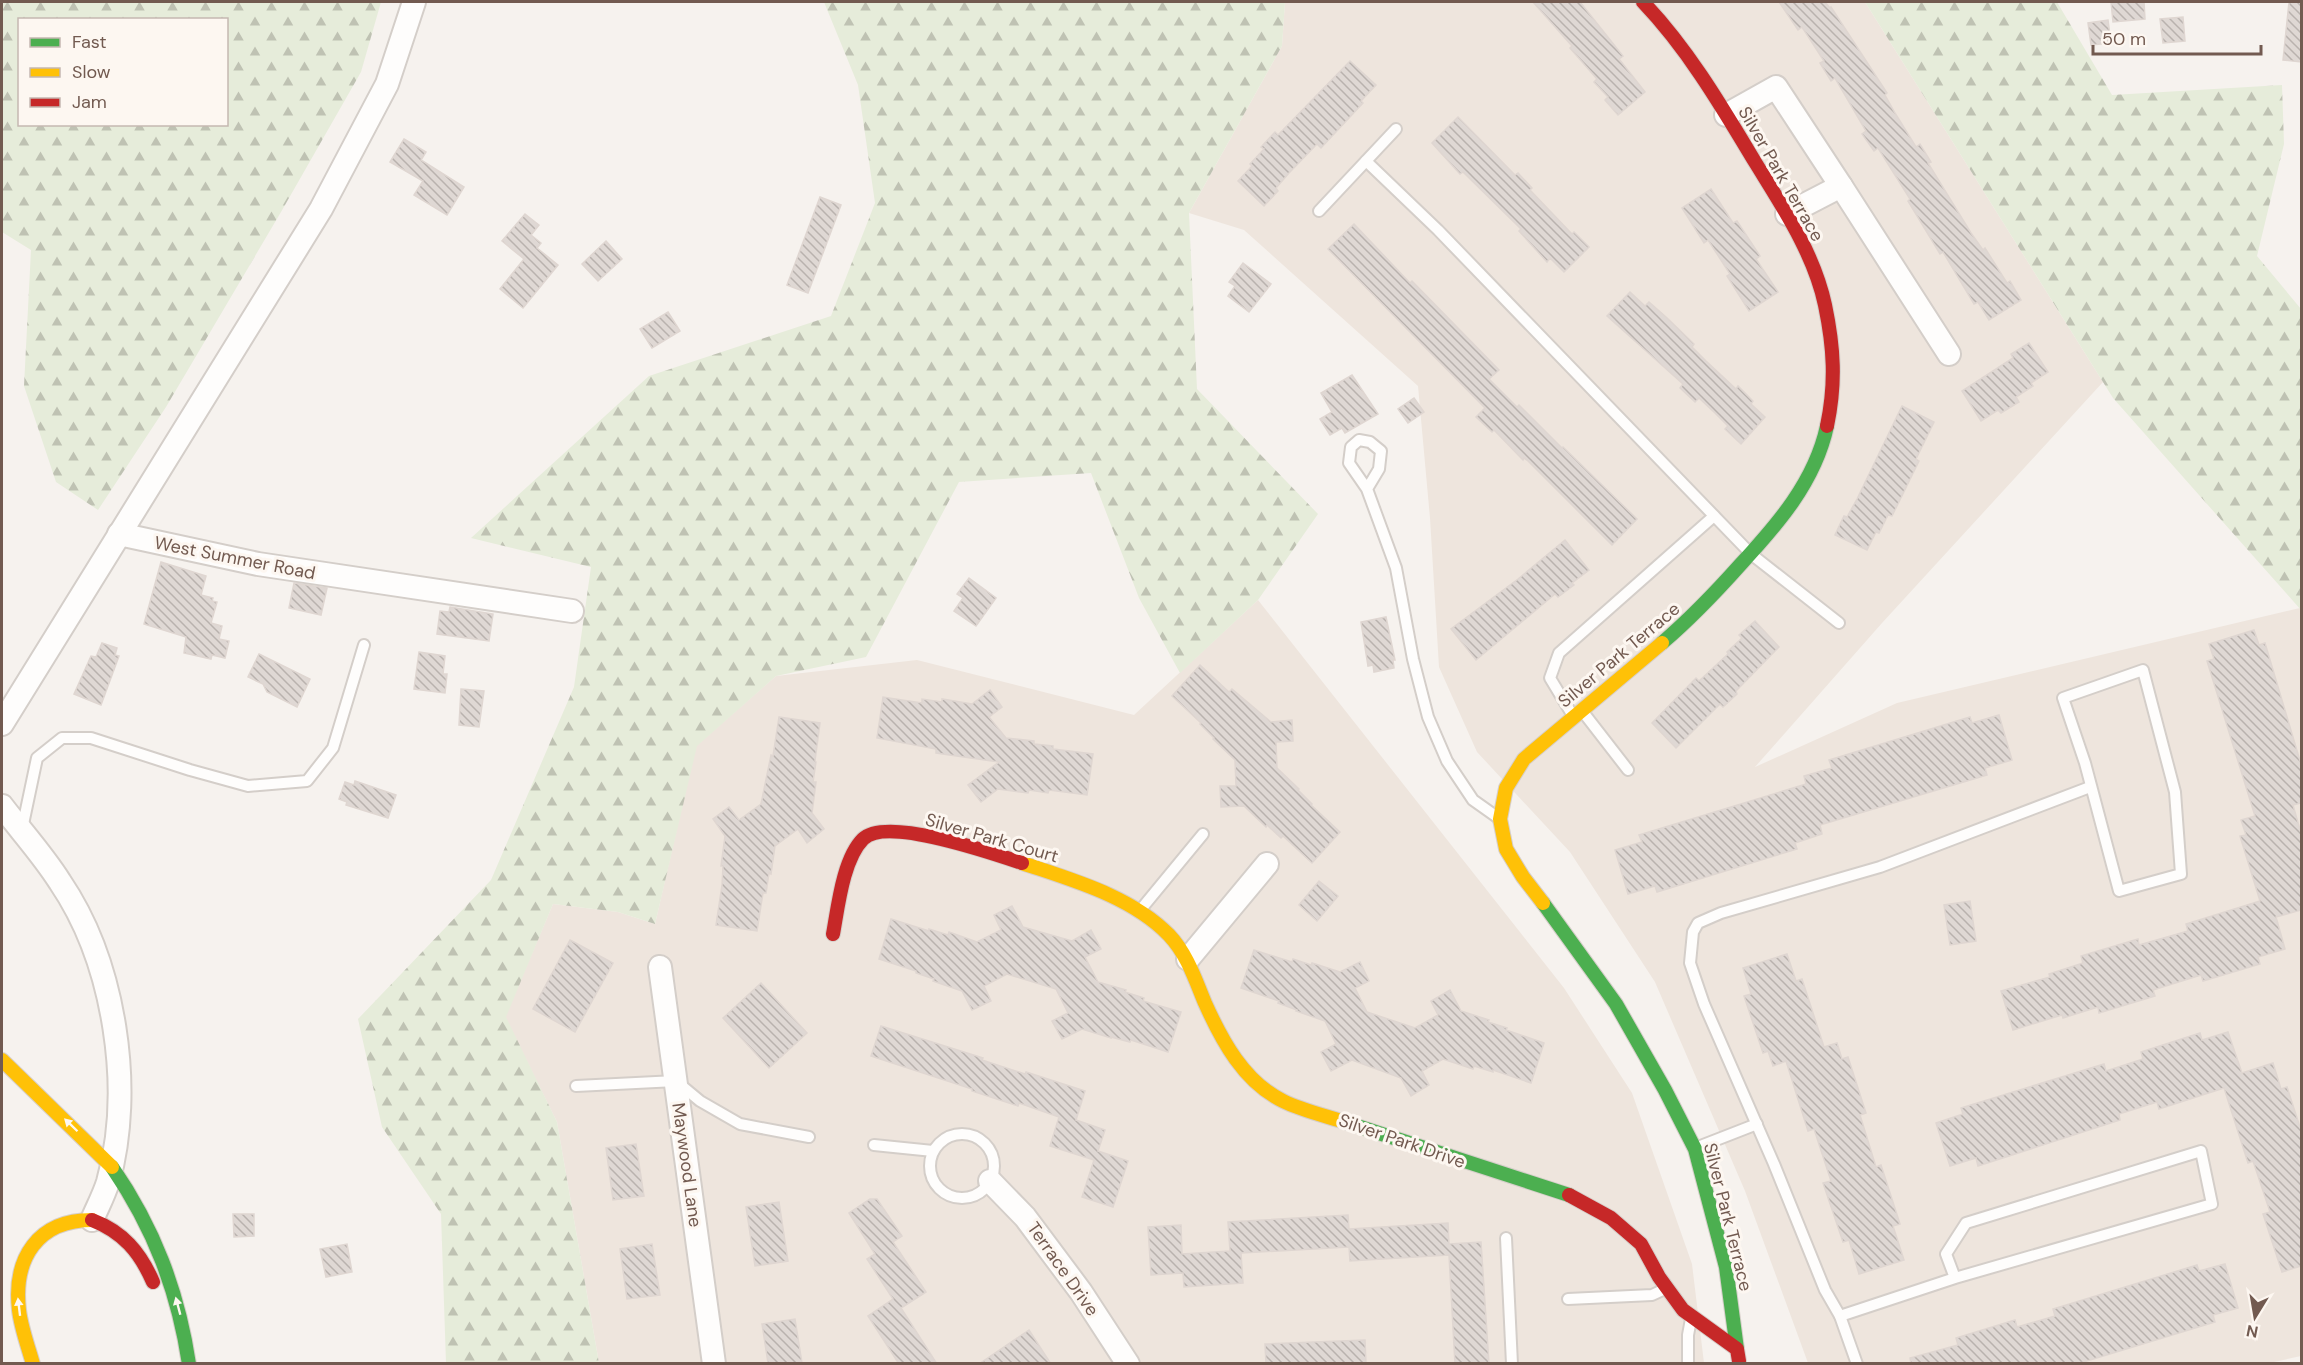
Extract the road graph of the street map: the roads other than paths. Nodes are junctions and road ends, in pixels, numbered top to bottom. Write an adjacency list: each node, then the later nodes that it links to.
1 (414, 2): 12 (street)
2 (1643, 2): 3 (main road, Silver Park Terrace)
3 (1726, 115): 6 (street); 8 (main road, Silver Park Terrace)
4 (1396, 129): 5 (lane)
5 (1366, 161): 7 (lane); 11 (lane)
6 (1841, 186): 8 (street); 9 (street)
7 (1318, 211)
8 (1788, 214): 13 (main road, Silver Park Terrace)
9 (1949, 354)
10 (1367, 489): 22 (lane)
11 (1714, 516): 13 (lane); 17 (lane)
12 (119, 534): 14 (street, West Summer Road); 18 (street)
13 (1751, 554): 15 (lane); 17 (main road, Silver Park Terrace)
14 (572, 611)
15 (1839, 623)
16 (363, 645): 23 (lane)
17 (1577, 713): 19 (lane); 22 (main road, Silver Park Terrace)
18 (2, 724)
19 (1628, 770)
20 (2090, 787): 20 (lane); 33 (lane)
21 (2, 806): 23 (street)
22 (1500, 819): 36 (main road, Silver Park Terrace)
23 (21, 831): 38 (street)
24 (1203, 834): 26 (lane)
25 (1267, 864): 28 (street)
26 (1140, 911): 27 (main road, Silver Park Court); 28 (main road, Silver Park Court)
27 (833, 934)
28 (1188, 959): 43 (main road, Silver Park Drive)
29 (660, 967): 31 (street, Maywood Lane)
30 (2, 1060): 38 (main road, one-way to 30)
31 (676, 1081): 32 (lane); 34 (lane); 53 (street, Maywood Lane)
32 (576, 1086)
33 (1757, 1124): 36 (lane); 47 (lane)
34 (809, 1137)
35 (874, 1145): 37 (lane)
36 (1695, 1149): 49 (main road, Silver Park Terrace)
37 (933, 1151): 39 (lane); 39 (lane)
38 (112, 1167): 40 (street); 52 (main road, one-way to 38)
39 (990, 1181): 54 (street, Terrace Drive)
40 (92, 1220): 44 (main road); 50 (main road, one-way to 40)
41 (1506, 1238): 55 (lane)
42 (1955, 1278): 42 (lane); 47 (lane)
43 (1666, 1288): 45 (lane); 46 (main road, Silver Park Drive)
44 (156, 1291)
45 (1568, 1299)
46 (1692, 1316): 49 (main road, Silver Park Drive); 56 (lane)
47 (1840, 1316): 58 (lane)
48 (169, 1333): 51 (main road)
49 (1737, 1348): 57 (main road)
50 (33, 1364)
51 (179, 1364)
52 (189, 1364)
53 (714, 1364)
54 (1128, 1364)
55 (1512, 1364)
56 (1688, 1364)
57 (1739, 1364)
58 (1857, 1364)

